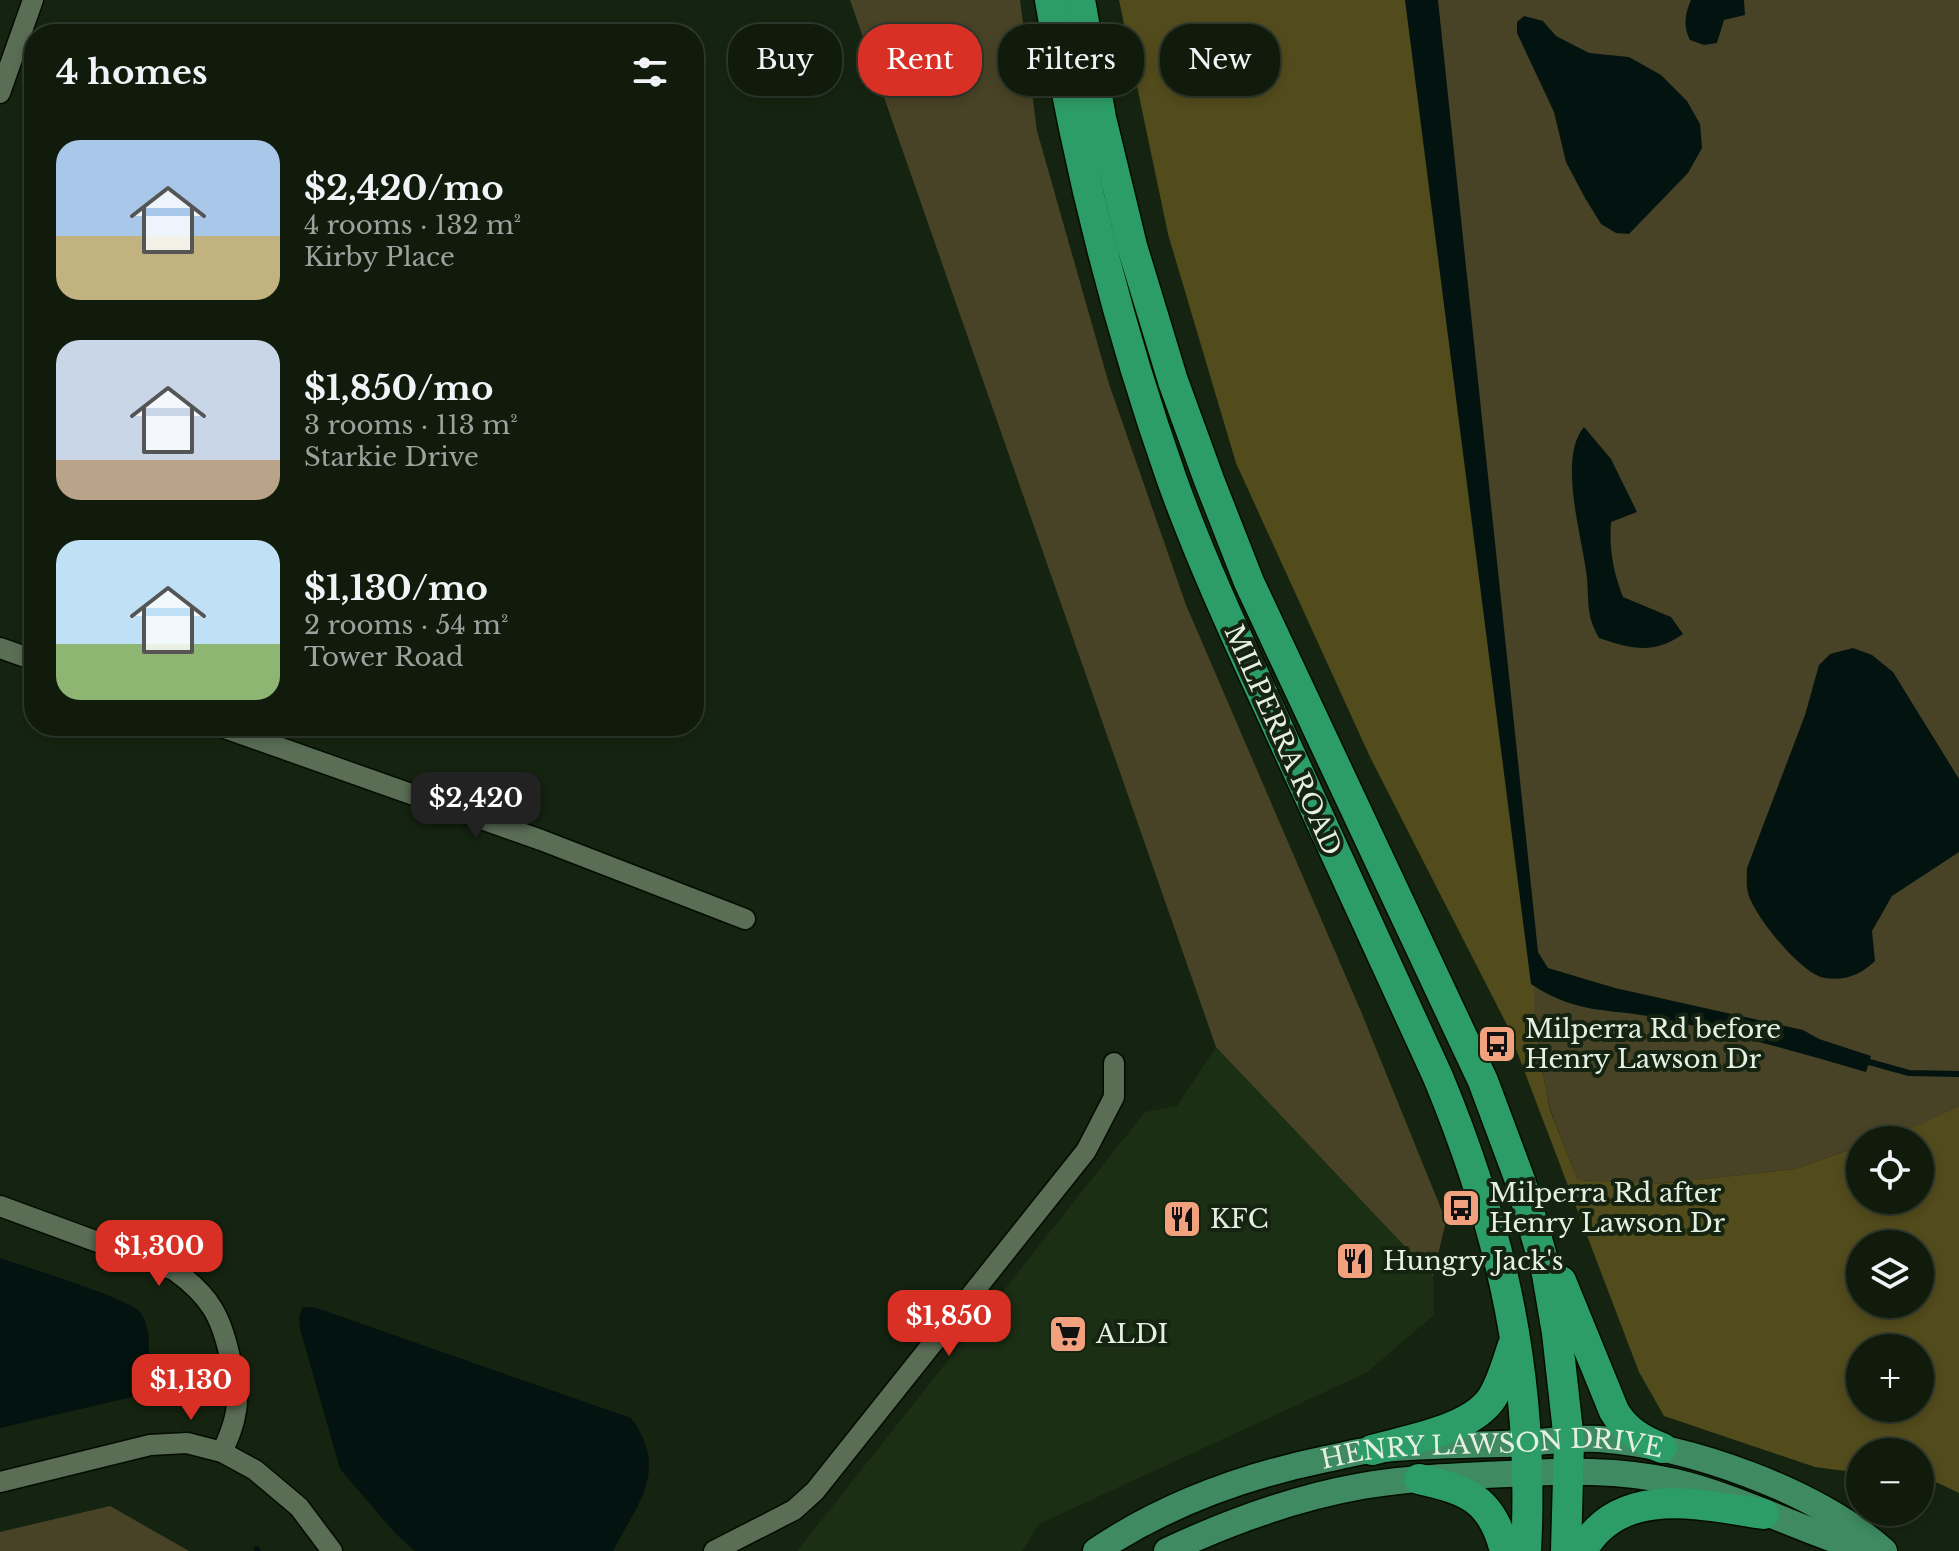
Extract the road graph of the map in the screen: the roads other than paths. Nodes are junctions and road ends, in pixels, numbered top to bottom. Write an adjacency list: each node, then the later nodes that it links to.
1 (33, 0): 4 (street)
2 (1050, 0): 14 (highway, MILPERRA ROAD)
3 (1080, 0): 12 (highway, MILPERRA ROAD)
4 (24, 24)
5 (24, 25): 6 (street)
6 (0, 93)
7 (0, 648): 8 (street)
8 (24, 656)
9 (247, 736): 10 (street)
10 (745, 919)
11 (1114, 1063): 25 (street)
12 (1521, 1183): 15 (highway, MILPERRA ROAD); 16 (highway)
13 (0, 1206): 18 (street)
14 (1515, 1339): 17 (highway); 19 (highway, MILPERRA ROAD)
15 (1569, 1441): 16 (main road, HENRY LAWSON DRIVE); 19 (main road, HENRY LAWSON DRIVE); 20 (highway, MILPERRA ROAD)
16 (1662, 1448): 33 (main road, HENRY LAWSON DRIVE)
17 (1372, 1450): 19 (main road, HENRY LAWSON DRIVE); 26 (main road, HENRY LAWSON DRIVE)
18 (222, 1452): 22 (street); 24 (street)
19 (1528, 1458): 20 (main road, HENRY LAWSON DRIVE); 21 (main road, HENRY LAWSON DRIVE); 29 (highway, MILPERRA ROAD)
20 (1569, 1471): 23 (main road, HENRY LAWSON DRIVE); 30 (highway, MILPERRA ROAD)
21 (1419, 1479): 27 (main road, HENRY LAWSON DRIVE); 28 (highway)
22 (0, 1482)
23 (1764, 1514): 31 (highway); 32 (main road, HENRY LAWSON DRIVE)
24 (332, 1551)
25 (714, 1551)
26 (1096, 1551)
27 (1167, 1551)
28 (1505, 1551)
29 (1526, 1551)
30 (1566, 1551)
31 (1582, 1551)
32 (1869, 1551)
33 (1884, 1551)

